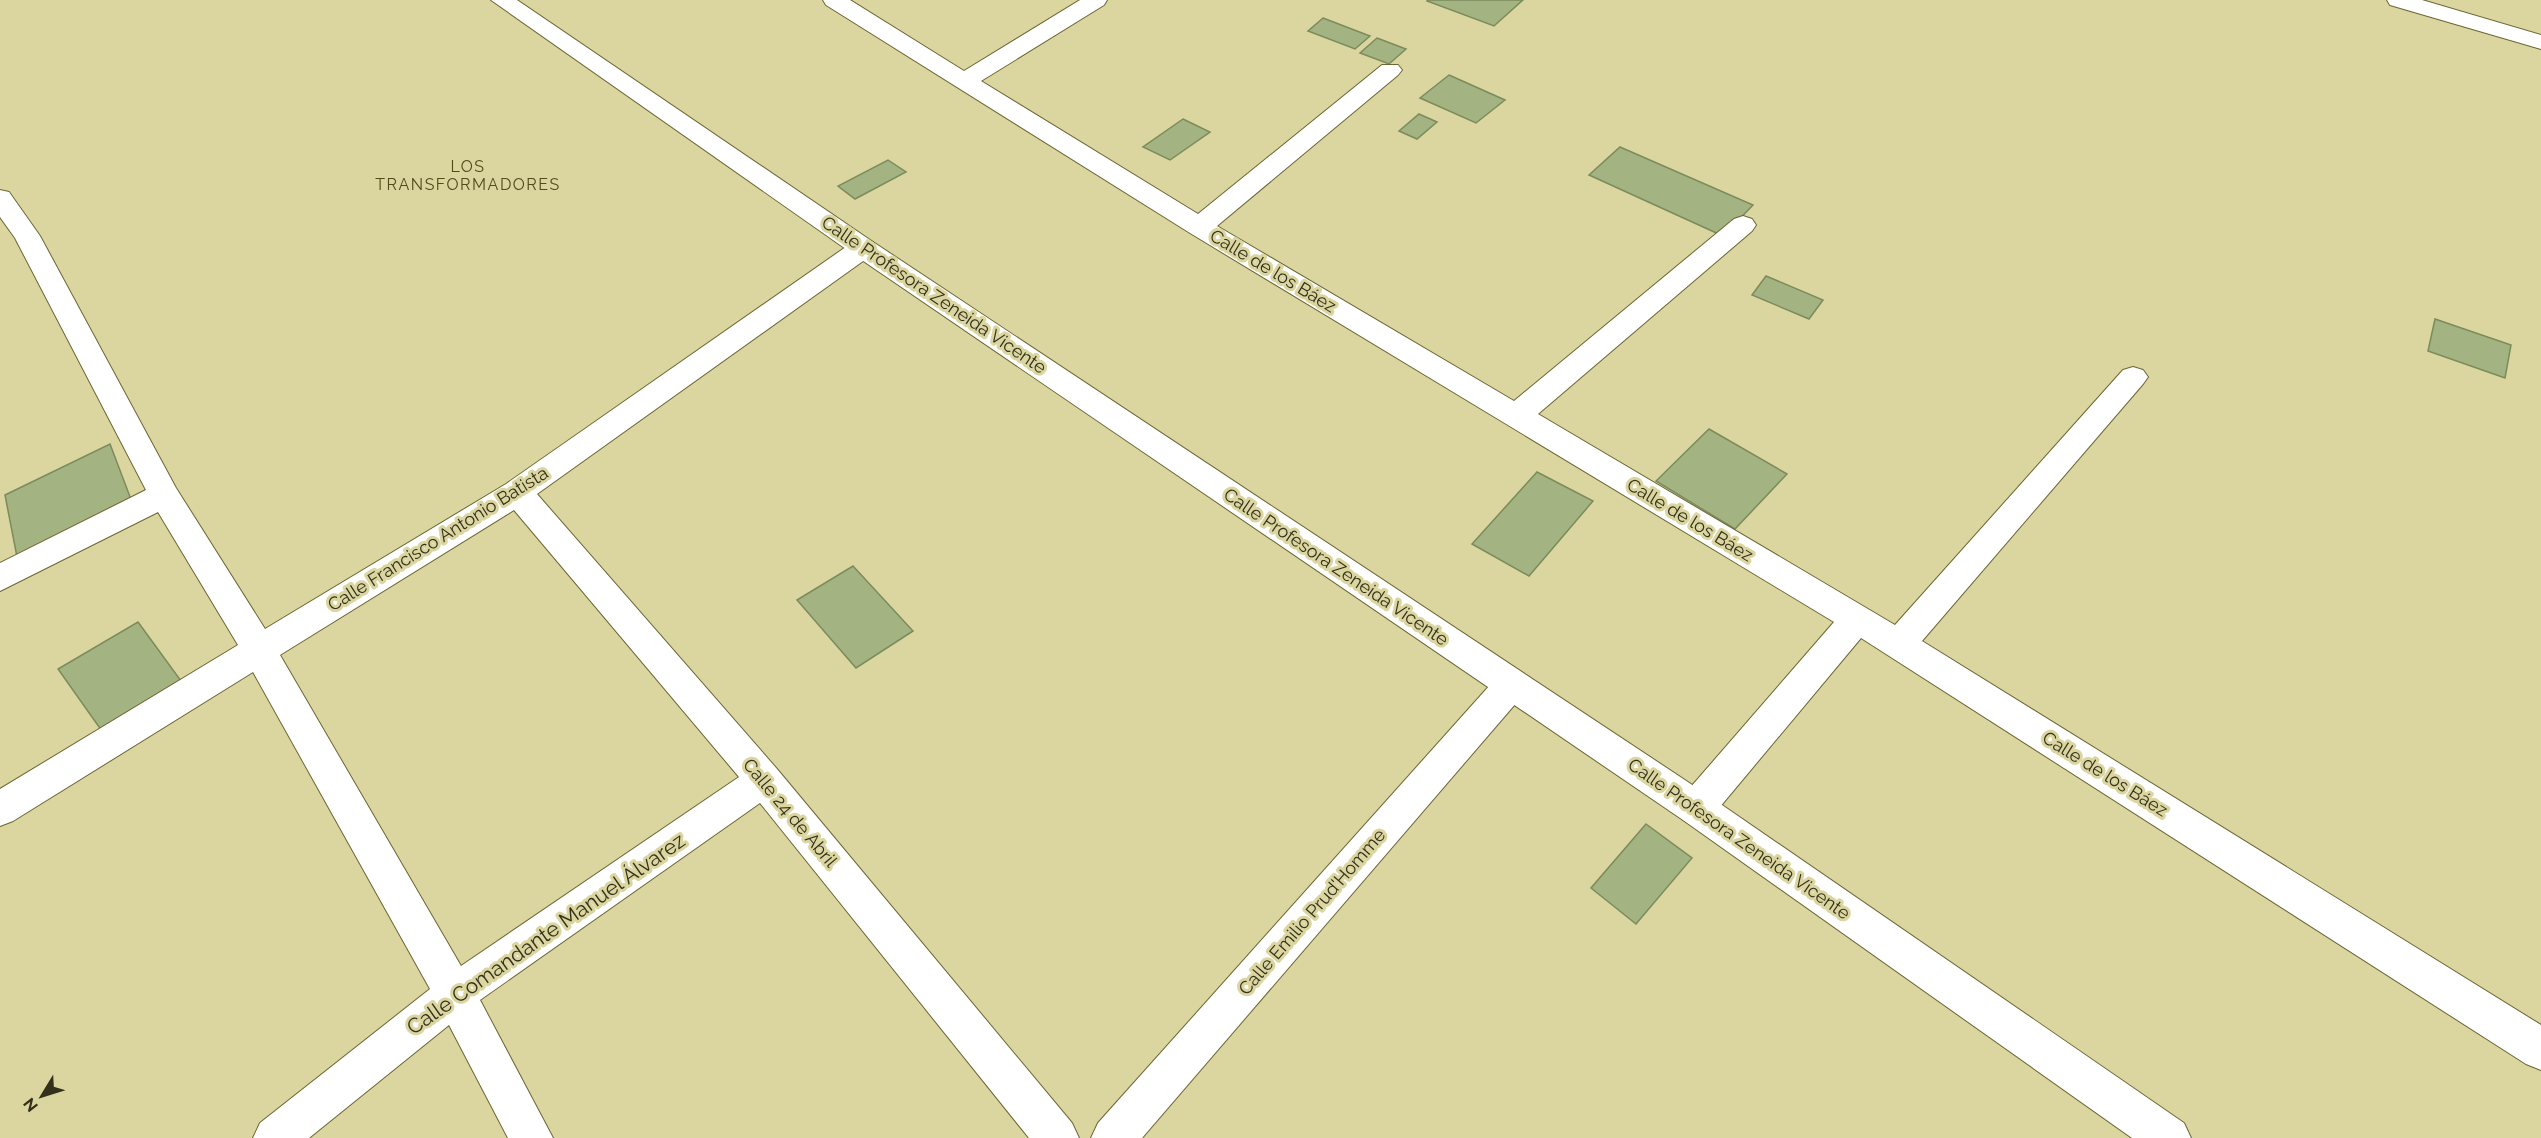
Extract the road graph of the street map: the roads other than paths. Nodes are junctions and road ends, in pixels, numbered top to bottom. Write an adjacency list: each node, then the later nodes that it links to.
1 (502, 0): 12 (street, Calle Profesora Zeneida Vicente)
2 (834, 0): 7 (street, Calle de los Báez)
3 (1096, 0): 7 (street)
4 (2398, 0): 5 (street)
5 (2541, 42)
6 (1390, 70): 10 (street)
7 (964, 81): 10 (street, Calle de los Báez)
8 (0, 198): 11 (street)
9 (1743, 225): 14 (street)
10 (1199, 227): 14 (street, Calle de los Báez)
11 (13, 240): 16 (street)
12 (863, 248): 15 (street, Calle Francisco Antonio Batista); 21 (street, Calle Profesora Zeneida Vicente)
13 (2133, 377): 19 (street)
14 (1516, 416): 18 (street, Calle de los Báez)
15 (517, 492): 20 (street, Calle Francisco Antonio Batista); 22 (street, Calle 24 de Abril)
16 (164, 495): 17 (street); 20 (street)
17 (0, 578)
18 (1857, 619): 19 (street, Calle de los Báez); 23 (street)
19 (1899, 644): 26 (street, Calle de los Báez)
20 (259, 650): 24 (street, Calle Francisco Antonio Batista); 25 (street)
21 (1511, 686): 23 (street, Calle Profesora Zeneida Vicente); 30 (street, Calle Emilio Prud'Homme)
22 (764, 780): 25 (street, Calle Comandante Manuel Álvarez); 29 (street, Calle 24 de Abril)
23 (1696, 808): 31 (street, Calle Profesora Zeneida Vicente)
24 (0, 809)
25 (454, 994): 27 (street, Calle Comandante Manuel Álvarez); 28 (street)
26 (2541, 1049)
27 (276, 1138)
28 (531, 1138)
29 (1057, 1138)
30 (1113, 1138)
31 (2169, 1138)

